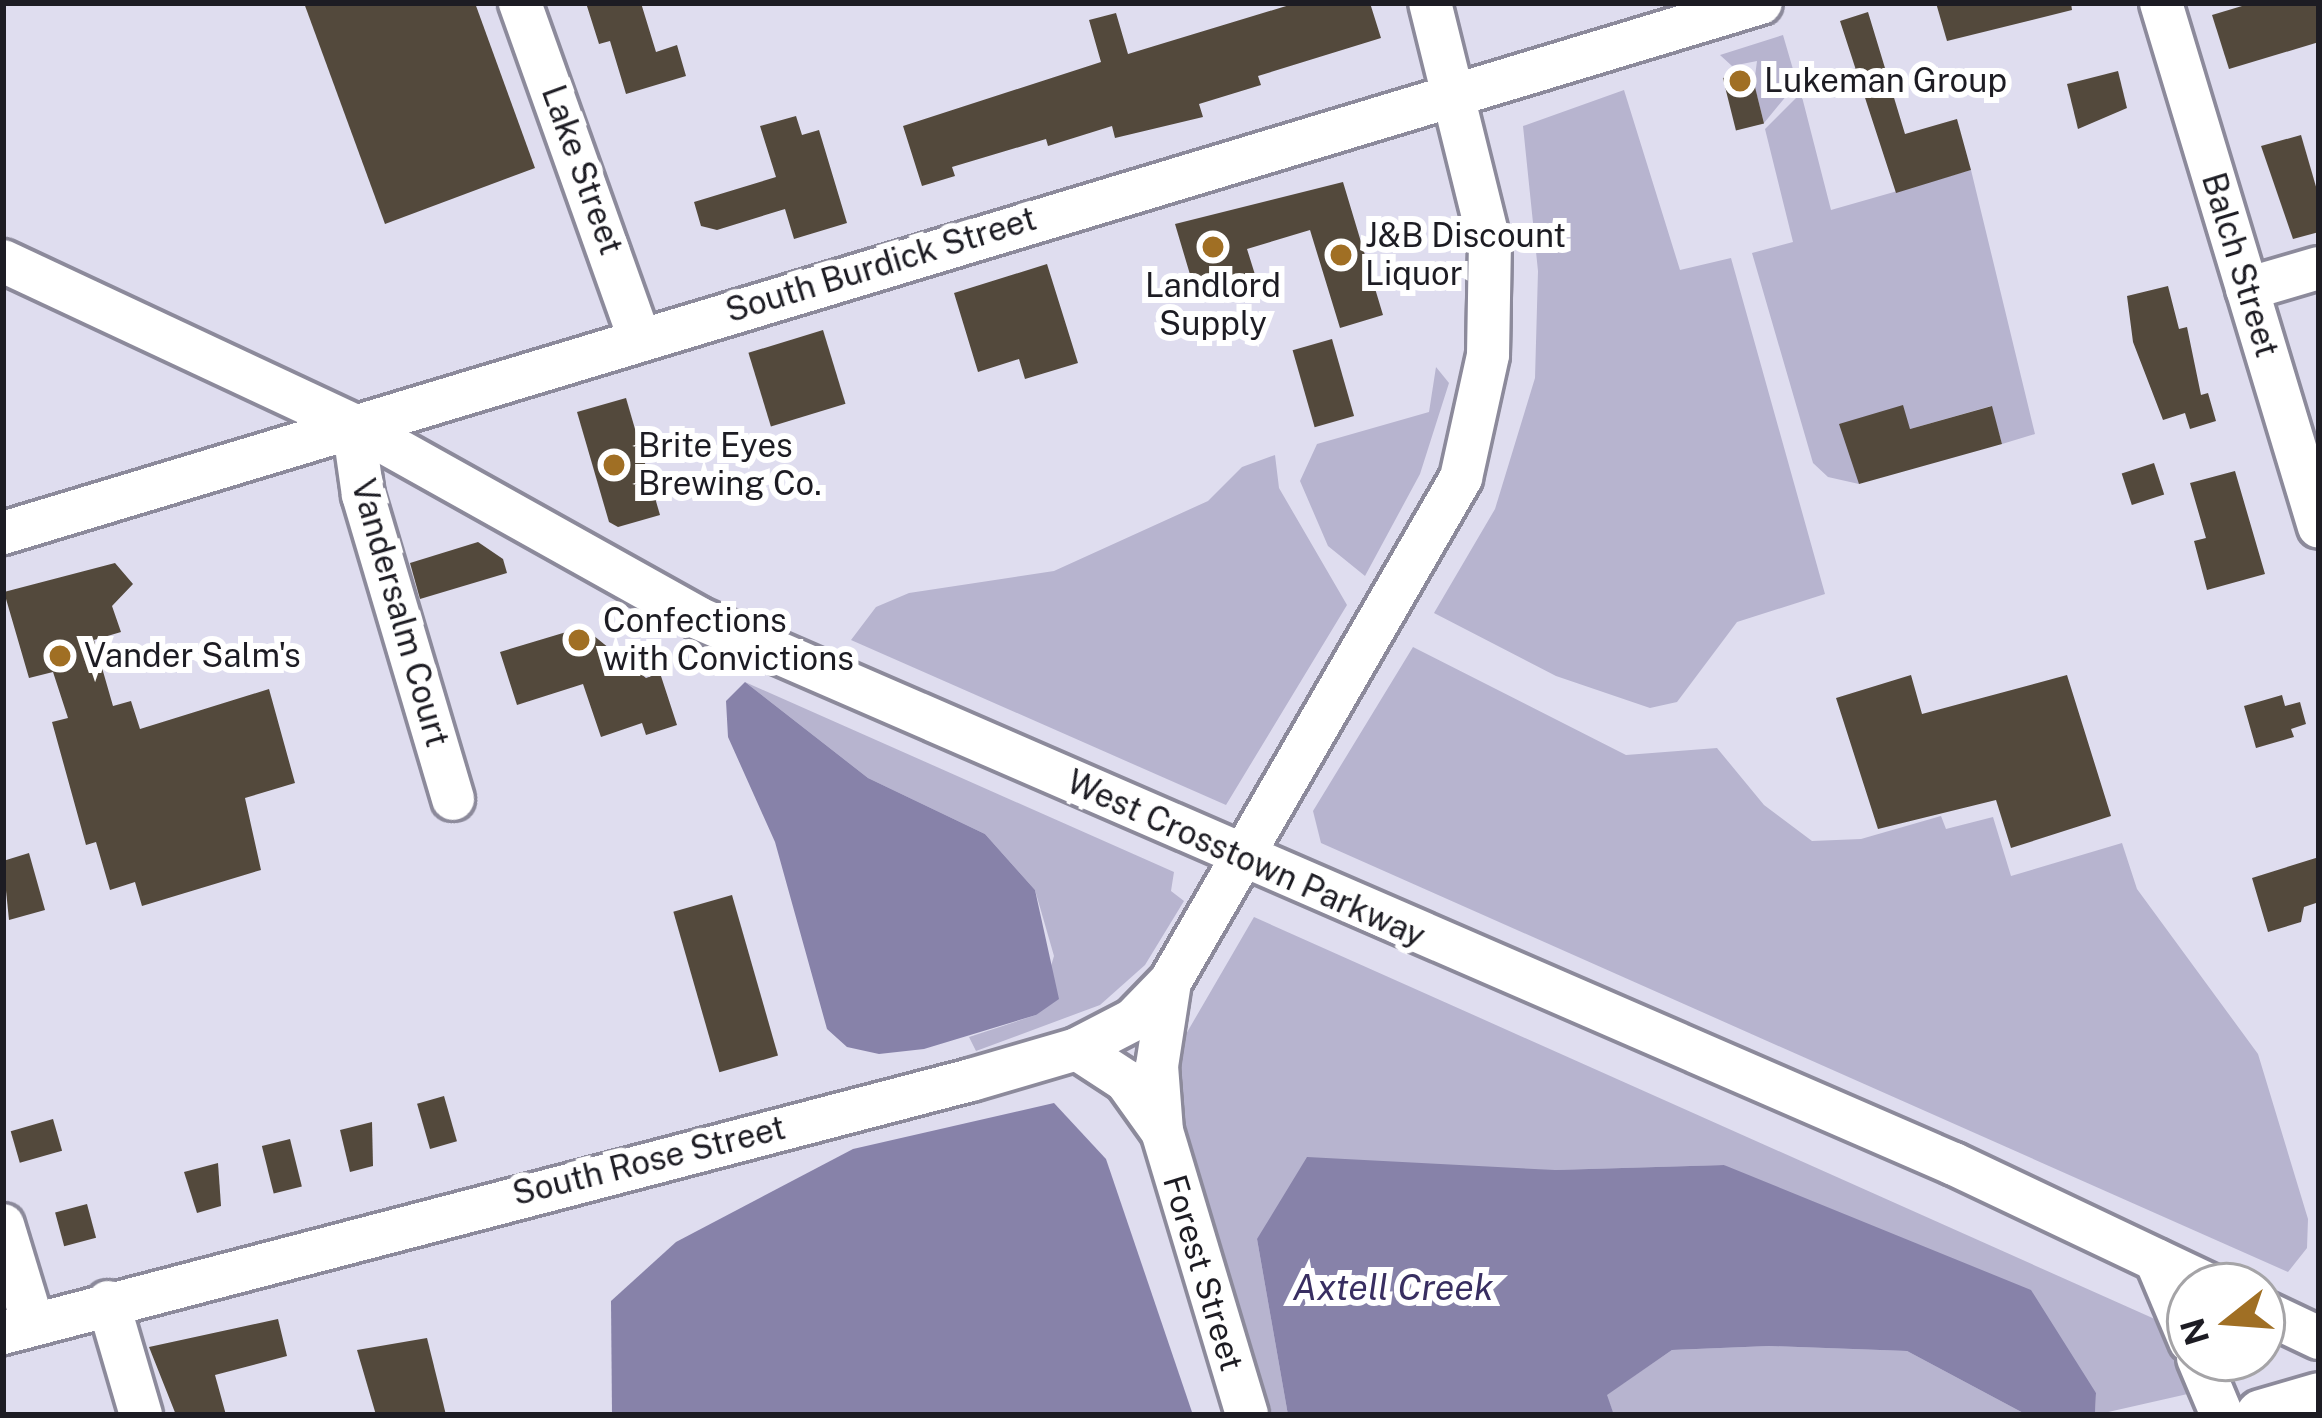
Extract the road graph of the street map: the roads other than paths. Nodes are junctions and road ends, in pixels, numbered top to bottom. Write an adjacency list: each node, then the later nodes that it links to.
1 (520, 3): 9 (street, Lake Street)
2 (1430, 3): 5 (street)
3 (1761, 3): 5 (street, South Burdick Street)
4 (2162, 3): 8 (street, Balch Street)
5 (1458, 94): 9 (street, South Burdick Street); 14 (street)
6 (3, 261): 10 (street, West Crosstown Parkway)
7 (2319, 268): 8 (street)
8 (2247, 289): 11 (street, Balch Street)
9 (639, 338): 10 (street, South Burdick Street)
10 (353, 424): 12 (street, South Burdick Street); 13 (street, Vandersalm Court); 14 (street, West Crosstown Parkway)
11 (2319, 527)
12 (3, 533)
13 (453, 800)
14 (1241, 858): 15 (street); 19 (street, West Crosstown Parkway)
15 (1170, 982): 16 (street, South Rose Street); 17 (street, Forest Street)
16 (1077, 1049): 17 (street, Forest Street); 22 (street, South Rose Street)
17 (1162, 1131): 29 (street, Forest Street)
18 (3, 1225): 24 (street)
19 (2156, 1260): 20 (street, West Crosstown Parkway); 21 (street)
20 (2166, 1265)
21 (2166, 1284)
22 (108, 1302): 24 (street, South Rose Street); 28 (street)
23 (2286, 1322): 25 (street)
24 (18, 1329)
25 (2319, 1338)
26 (2208, 1382): 30 (street)
27 (2319, 1398): 31 (main road)
28 (141, 1415)
29 (1247, 1415)
30 (2222, 1415)
31 (2261, 1415)

